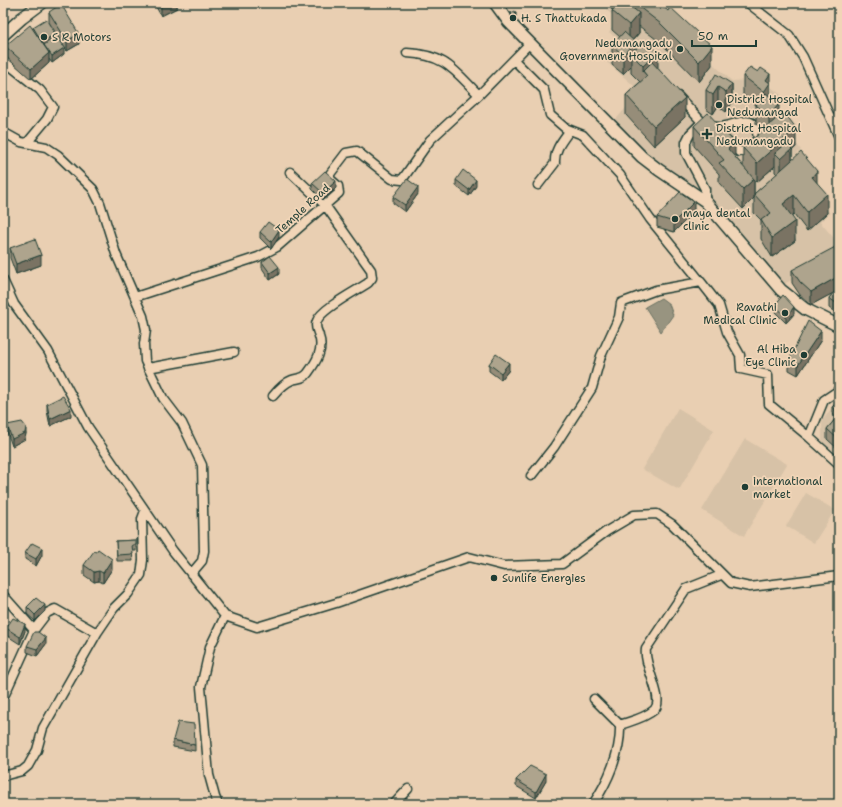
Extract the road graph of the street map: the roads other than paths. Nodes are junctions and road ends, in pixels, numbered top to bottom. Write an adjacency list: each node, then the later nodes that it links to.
1 (42, 3): 4 (main road)
2 (495, 3): 5 (main road)
3 (748, 3): 15 (street)
4 (3, 35)
5 (530, 43): 8 (street, Temple Road); 19 (main road)
6 (407, 53): 10 (street)
7 (3, 60): 16 (street)
8 (514, 60): 10 (street, Temple Road); 13 (street)
9 (670, 88): 11 (street)
10 (479, 95): 20 (street, Temple Road)
11 (702, 122): 12 (street); 19 (street)
12 (714, 127): 12 (street)
13 (570, 130): 18 (street); 22 (street)
14 (3, 132): 16 (street)
15 (838, 132)
16 (27, 143): 23 (street)
17 (290, 172): 20 (street)
18 (538, 185)
19 (705, 201): 24 (main road)
20 (325, 205): 23 (street, Temple Road); 28 (street)
21 (3, 280): 32 (street)
22 (700, 282): 29 (street); 31 (street)
23 (135, 297): 26 (street)
24 (839, 326)
25 (234, 352): 26 (street)
26 (148, 368): 33 (street)
27 (839, 390): 29 (street)
28 (273, 396)
29 (809, 437): 30 (street)
30 (839, 464)
31 (531, 476)
32 (145, 510): 33 (street); 39 (street)
33 (191, 574): 37 (street)
34 (721, 575): 35 (street); 37 (street); 42 (street)
35 (839, 576)
36 (3, 594): 38 (street)
37 (225, 616): 45 (street)
38 (34, 630): 39 (street); 40 (street)
39 (97, 633): 43 (street)
40 (4, 694)
41 (594, 699): 42 (street)
42 (620, 725): 47 (street)
43 (3, 776)
44 (408, 789): 46 (street)
45 (218, 804)
46 (394, 804)
47 (593, 804)

